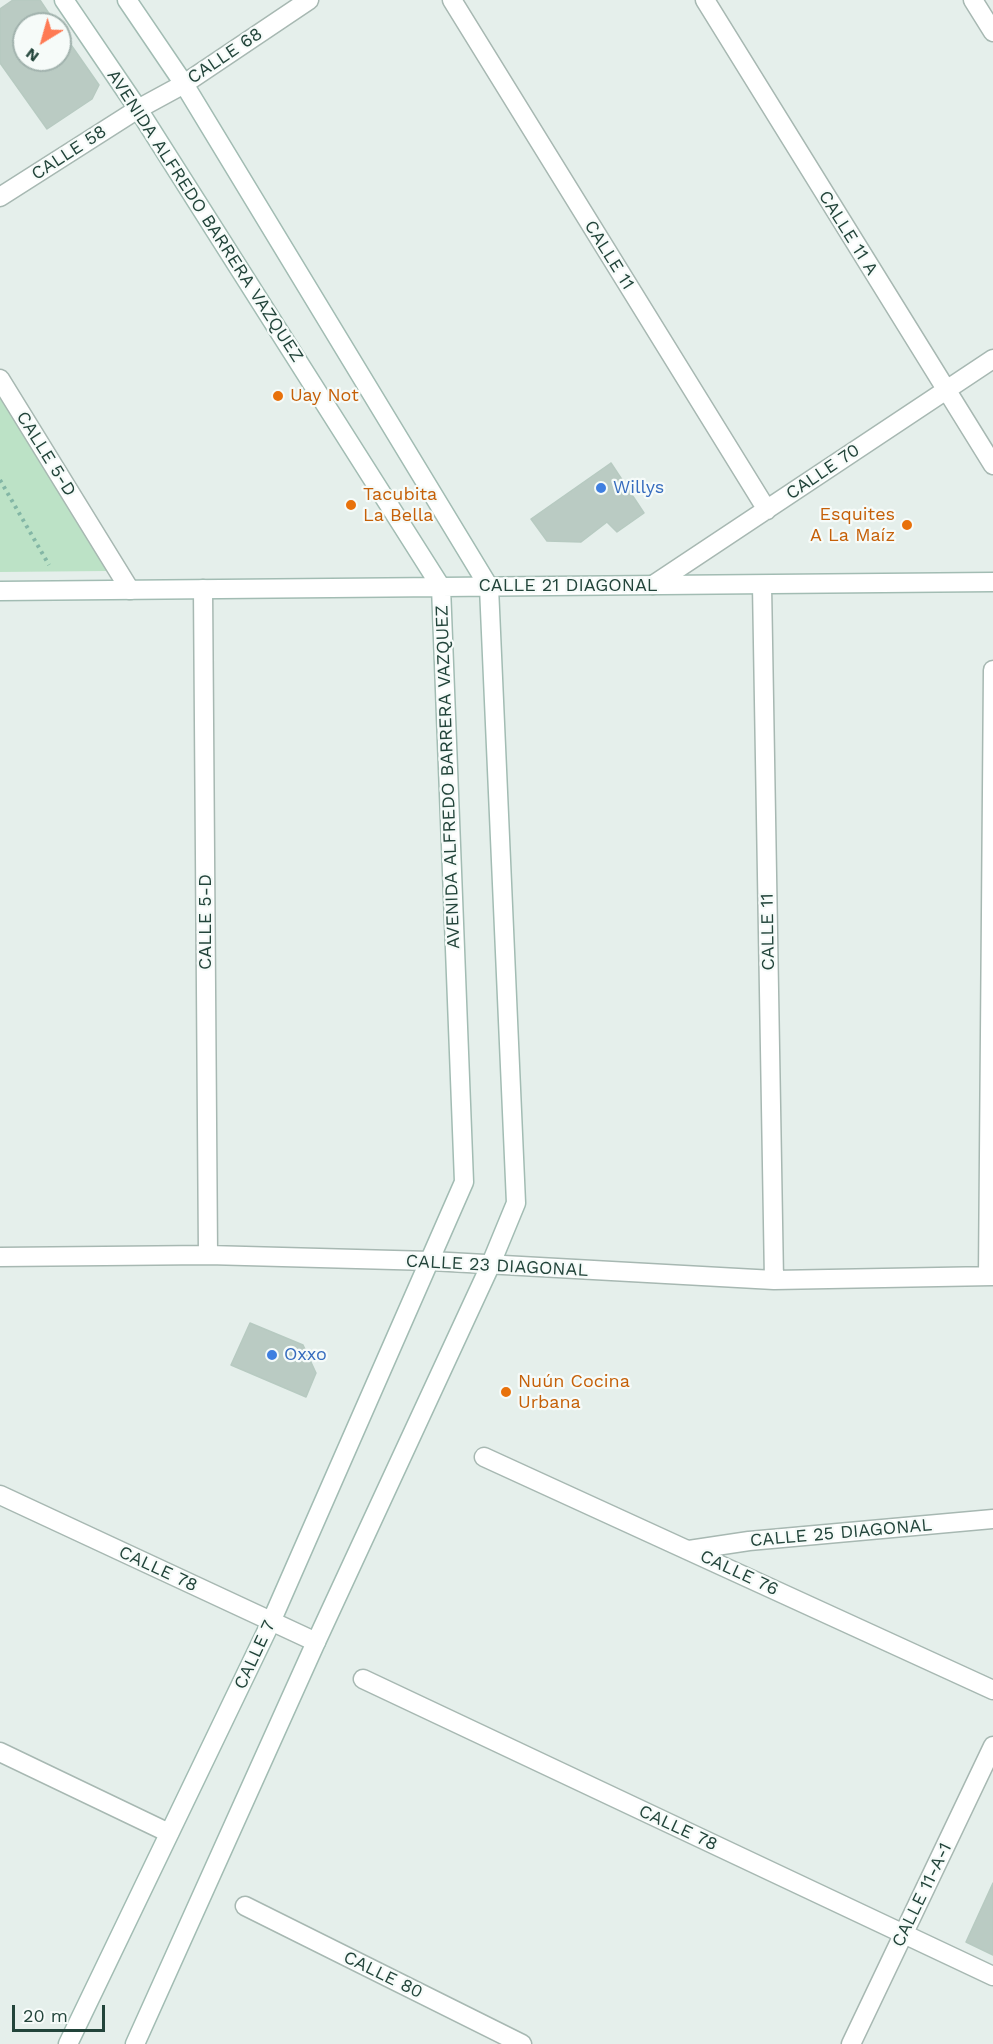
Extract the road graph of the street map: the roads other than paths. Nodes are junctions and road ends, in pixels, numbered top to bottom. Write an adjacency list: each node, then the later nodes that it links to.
1 (64, 0): 9 (street, AVENIDA ALFREDO BARRERA VAZQUEZ)
2 (127, 0): 8 (street)
3 (309, 0): 8 (street, CALLE 68)
4 (452, 0): 15 (street, CALLE 11)
5 (705, 0): 13 (street, CALLE 11 A)
6 (974, 0): 7 (street)
7 (993, 32)
8 (184, 84): 9 (street, CALLE 68); 20 (street)
9 (138, 108): 10 (street, CALLE 58); 19 (street, AVENIDA ALFREDO BARRERA VAZQUEZ)
10 (0, 197)
11 (993, 359): 13 (street, CALLE 70)
12 (0, 379): 22 (street, CALLE 5-D)
13 (946, 391): 14 (street, CALLE 11 A); 15 (street, CALLE 70)
14 (993, 465)
15 (767, 510): 17 (street, CALLE 70)
16 (993, 582): 18 (street, CALLE 21 DIAGONAL)
17 (653, 585): 18 (street, CALLE 21 DIAGONAL); 20 (street, CALLE 21 DIAGONAL)
18 (762, 585): 30 (street, CALLE 11)
19 (441, 587): 20 (street, CALLE 21 DIAGONAL); 21 (street, CALLE 21 DIAGONAL); 27 (street, AVENIDA ALFREDO BARRERA VAZQUEZ)
20 (489, 587): 28 (street)
21 (203, 589): 22 (street, CALLE 21 DIAGONAL); 25 (street, CALLE 5-D)
22 (130, 590): 23 (street, CALLE 21 DIAGONAL)
23 (0, 591)
24 (993, 670): 29 (street)
25 (208, 1255): 26 (street, CALLE 23 DIAGONAL); 27 (street, CALLE 23 DIAGONAL)
26 (0, 1257)
27 (431, 1261): 28 (street, CALLE 23 DIAGONAL); 35 (street, CALLE 7)
28 (490, 1266): 30 (street, CALLE 23 DIAGONAL); 36 (street)
29 (991, 1276): 30 (street, CALLE 23 DIAGONAL)
30 (774, 1280)
31 (484, 1457): 34 (street, CALLE 76)
32 (0, 1495): 35 (street, CALLE 78)
33 (993, 1519): 34 (street, CALLE 25 DIAGONAL)
34 (689, 1550): 38 (street, CALLE 76)
35 (270, 1622): 36 (street, CALLE 78); 41 (street, CALLE 7)
36 (316, 1642): 46 (street)
37 (363, 1679): 43 (street, CALLE 78)
38 (993, 1690)
39 (993, 1746): 43 (street, CALLE 11-A-1)
40 (0, 1752): 41 (street)
41 (169, 1833): 45 (street, CALLE 7)
42 (245, 1906): 47 (street, CALLE 80)
43 (903, 1934): 44 (street, CALLE 78); 48 (street, CALLE 11-A-1)
44 (993, 1977)
45 (68, 2044)
46 (135, 2044)
47 (522, 2044)
48 (851, 2044)

